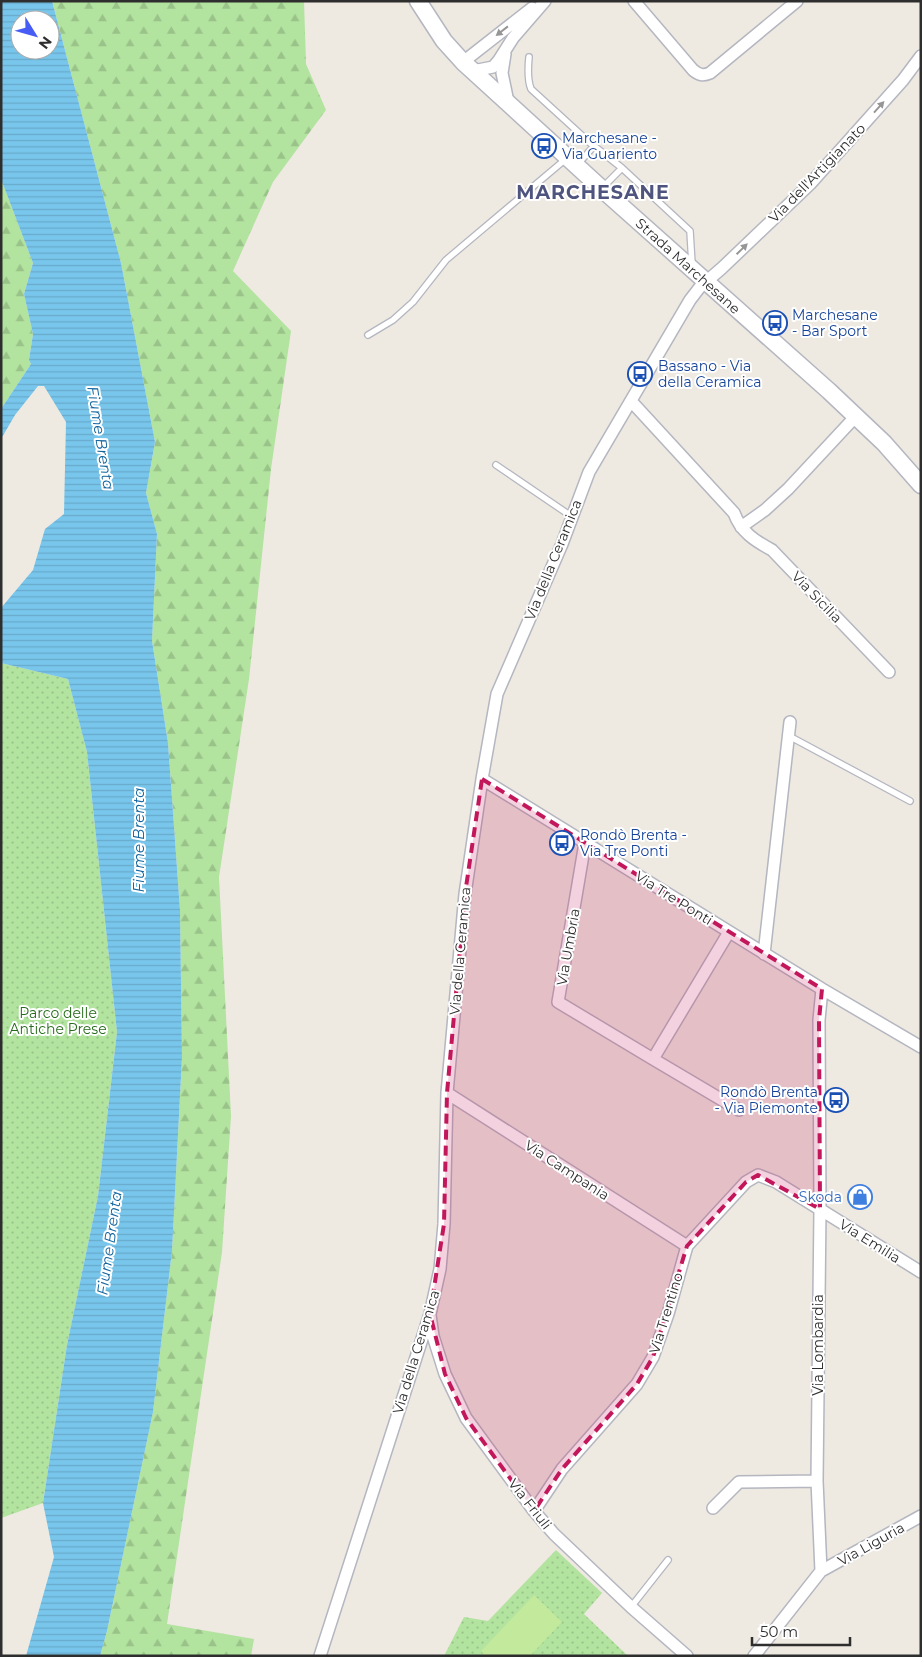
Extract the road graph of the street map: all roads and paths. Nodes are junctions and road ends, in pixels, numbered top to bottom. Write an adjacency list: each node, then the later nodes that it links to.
1 (418, 1): 9 (main road, Strada Marchesane)
2 (541, 1): 9 (street, one-way to 9)
3 (545, 1): 6 (street)
4 (634, 1): 5 (street)
5 (797, 1)
6 (507, 48): 9 (street); 10 (street)
7 (921, 56): 16 (street, Via dell'Artigianato, one-way to 7)
8 (529, 57): 11 (lane)
9 (467, 65): 10 (main road, Strada Marchesane)
10 (508, 104): 12 (main road, Strada Marchesane)
11 (594, 146): 12 (lane); 13 (lane)
12 (572, 162): 14 (main road, Strada Marchesane); 17 (lane)
13 (622, 168): 14 (lane); 15 (lane)
14 (602, 189): 15 (main road, Strada Marchesane)
15 (692, 270): 16 (main road, Strada Marchesane)
16 (706, 282): 18 (street, Via della Ceramica); 19 (main road, Strada Marchesane)
17 (368, 335)
18 (631, 402): 22 (street, Via della Ceramica); 23 (street, Via Sicilia)
19 (856, 416): 21 (main road, Strada Marchesane); 23 (street)
20 (496, 465): 22 (lane)
21 (921, 485)
22 (571, 516): 27 (street, Via della Ceramica)
23 (741, 527): 24 (street, Via Sicilia)
24 (889, 672)
25 (790, 722): 26 (street)
26 (789, 736): 28 (lane); 31 (street)
27 (482, 779): 29 (street, Via Tre Ponti); 35 (street, Via della Ceramica)
28 (910, 801)
29 (585, 843): 30 (street, Via Tre Ponti); 34 (street, Via Umbria)
30 (729, 932): 31 (street, Via Tre Ponti); 34 (street)
31 (764, 954): 32 (street, Via Tre Ponti)
32 (822, 989): 33 (street, Via Tre Ponti); 37 (street, Via Lombardia)
33 (921, 1047)
34 (653, 1059): 36 (street, Via Umbria)
35 (447, 1093): 38 (street, Via Campania); 40 (street, Via della Ceramica)
36 (739, 1110)
37 (820, 1209): 38 (street, Via Trentino); 39 (street, Via Emilia); 41 (street, Via Lombardia)
38 (687, 1246): 43 (street, Via Trentino)
39 (921, 1272)
40 (430, 1314): 43 (street, Via Friuli); 48 (street, Via della Ceramica)
41 (817, 1481): 42 (street); 46 (street, Via Lombardia)
42 (713, 1508)
43 (534, 1511): 47 (street, Via Friuli)
44 (921, 1516): 46 (street, Via Liguria)
45 (668, 1560): 47 (lane)
46 (821, 1571): 50 (street)
47 (632, 1607): 49 (street, Via Friuli)
48 (320, 1656)
49 (687, 1656)
50 (754, 1656)

